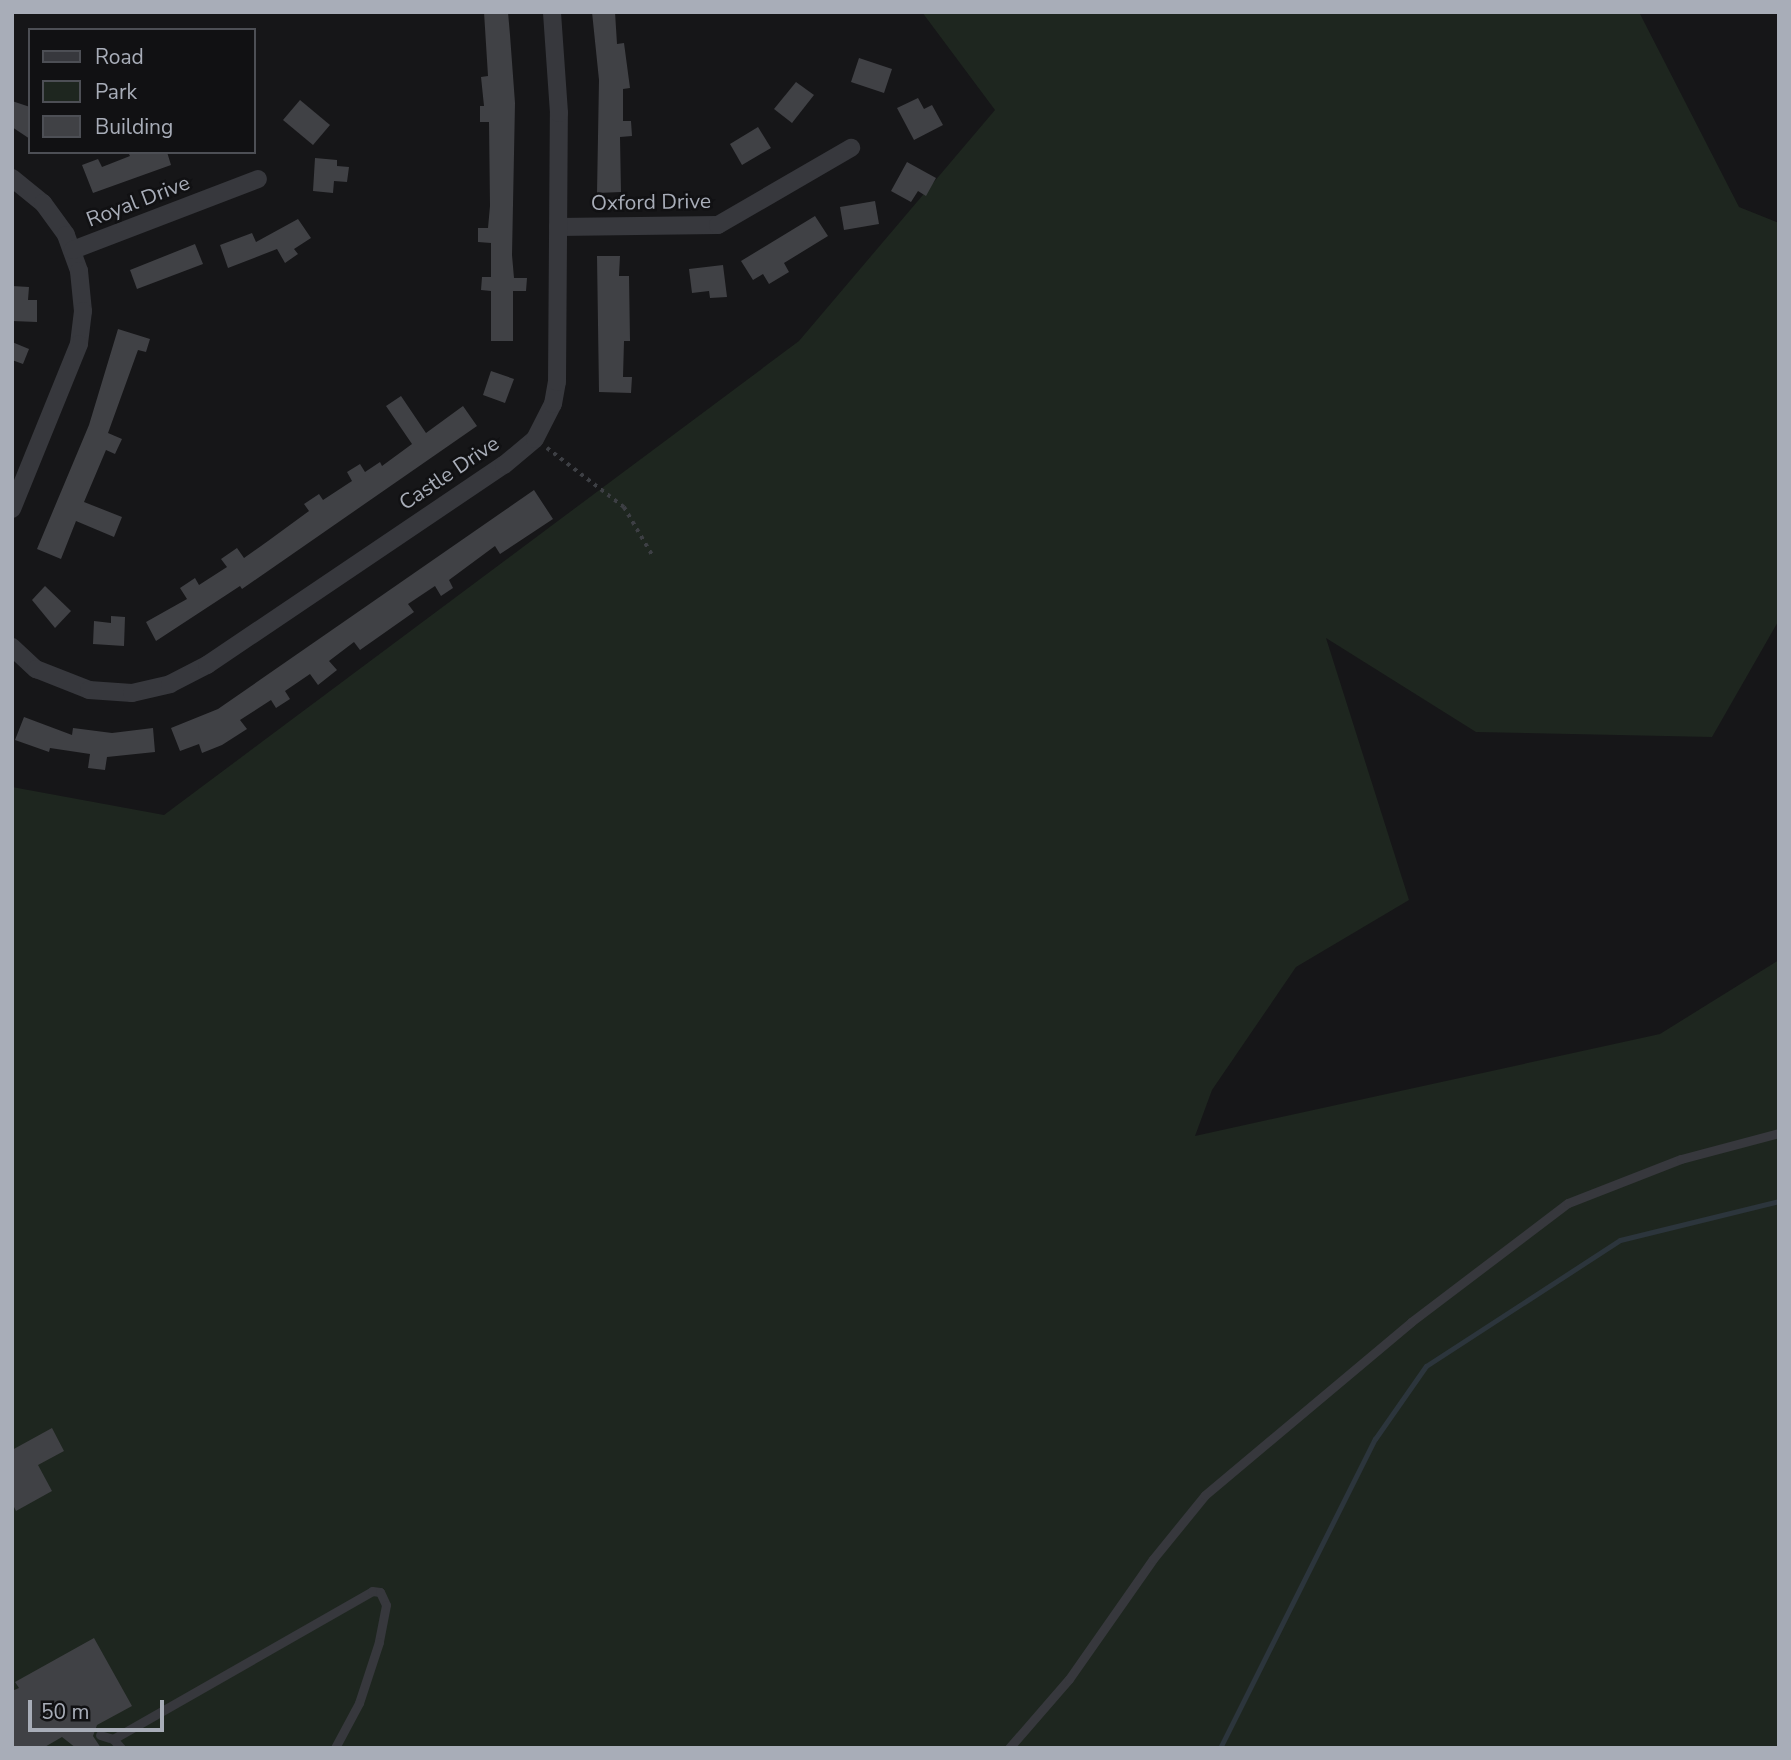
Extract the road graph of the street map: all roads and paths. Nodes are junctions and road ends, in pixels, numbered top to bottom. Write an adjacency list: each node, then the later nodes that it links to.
1 (552, 12): 5 (street, Castle Drive)
2 (851, 148): 5 (street, Oxford Drive)
3 (12, 178): 6 (street)
4 (258, 178): 6 (street, Royal Drive)
5 (558, 227): 7 (street, Castle Drive)
6 (74, 250): 8 (street)
7 (535, 439): 9 (path); 10 (street, Castle Drive)
8 (12, 509)
9 (654, 558)
10 (12, 647)
11 (1779, 1133): 16 (lane)
12 (100, 1735): 13 (lane)
13 (113, 1739): 14 (lane); 15 (lane)
14 (121, 1748)
15 (335, 1748)
16 (1009, 1748)

